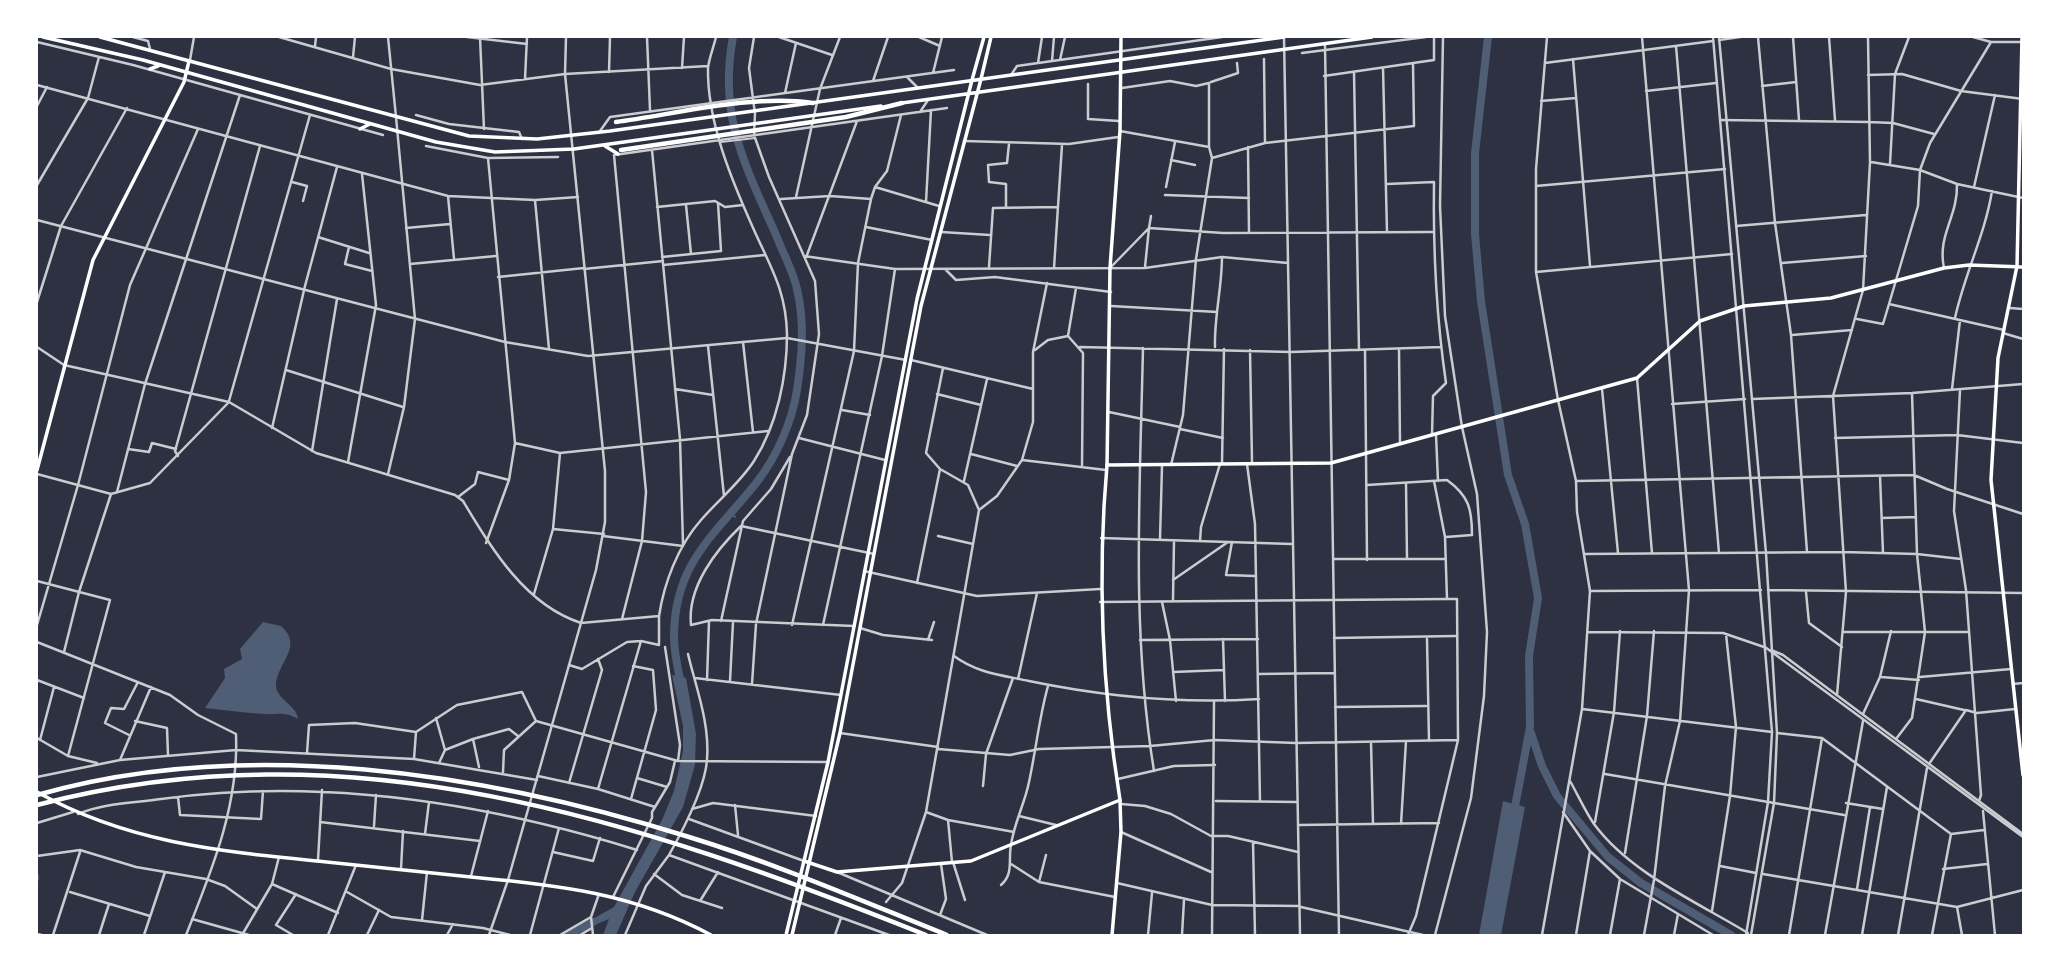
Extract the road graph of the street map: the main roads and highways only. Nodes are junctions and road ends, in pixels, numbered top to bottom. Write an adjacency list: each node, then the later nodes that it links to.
1 (43, 37): 9 (main road)
2 (100, 37): 11 (main road)
3 (984, 37): 16 (main road)
4 (991, 37): 15 (main road)
5 (1121, 37): 36 (main road)
6 (1284, 37): 15 (main road)
7 (1371, 37): 18 (main road)
8 (2022, 39): 21 (main road)
9 (64, 42): 10 (main road); 12 (main road)
10 (69, 49)
11 (190, 60): 14 (main road); 22 (main road)
12 (160, 65): 13 (main road); 14 (main road)
13 (150, 69)
14 (186, 76): 17 (main road); 37 (main road)
15 (981, 79): 16 (main road); 18 (main road)
16 (972, 80): 20 (main road); 22 (main road)
17 (235, 86): 19 (main road); 25 (main road)
18 (977, 93): 20 (main road); 44 (main road)
19 (239, 94)
20 (969, 95): 23 (main road); 43 (main road)
21 (2022, 99): 33 (main road)
22 (813, 103): 24 (highway)
23 (902, 103): 28 (main road); 31 (highway)
24 (616, 122)
25 (370, 124): 26 (main road); 27 (main road)
26 (360, 129)
27 (446, 144): 29 (main road); 30 (main road)
28 (601, 145): 30 (main road); 31 (main road)
29 (450, 152)
30 (544, 152): 32 (main road)
31 (620, 152)
32 (538, 159)
33 (2021, 198): 34 (main road)
34 (2017, 267): 35 (main road); 36 (main road); 38 (main road)
35 (2023, 267)
36 (1107, 468): 41 (main road)
37 (37, 472)
38 (2022, 751): 39 (main road)
39 (2023, 775)
40 (37, 793): 45 (main road); 49 (highway)
41 (1121, 802): 44 (main road); 50 (main road)
42 (37, 805): 48 (highway)
43 (804, 861): 44 (main road); 46 (main road)
44 (810, 863): 47 (main road)
45 (711, 935)
46 (786, 935)
47 (792, 935)
48 (926, 935)
49 (947, 935)
50 (1113, 935)

